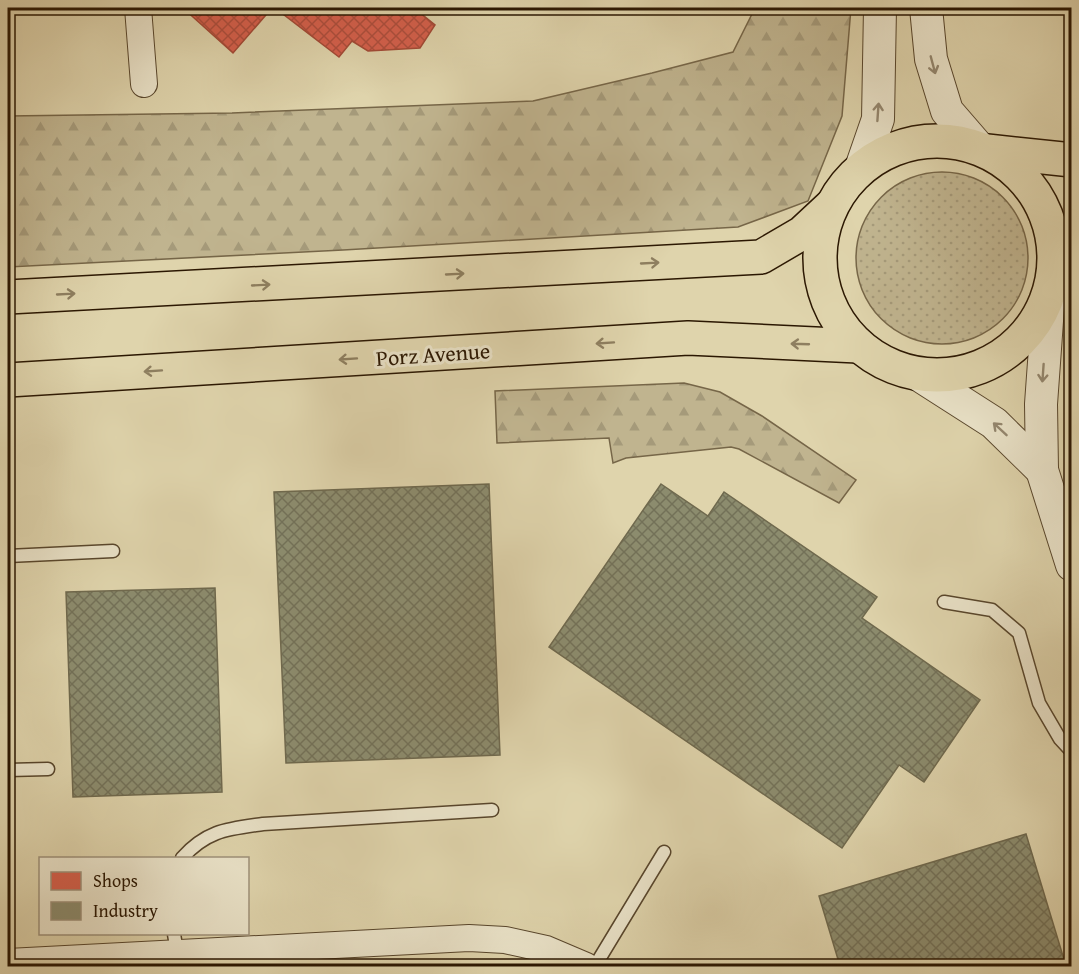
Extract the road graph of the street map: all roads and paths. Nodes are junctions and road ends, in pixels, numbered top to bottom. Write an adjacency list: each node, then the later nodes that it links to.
1 (138, 8): 4 (street)
2 (880, 8): 7 (street, one-way to 2)
3 (926, 8): 5 (street, one-way to 5)
4 (144, 84)
5 (982, 150): 6 (main road); 7 (main road); 9 (main road)
6 (1071, 160)
7 (861, 168): 8 (main road)
8 (831, 206): 10 (main road, one-way to 8); 11 (main road)
9 (1058, 276): 12 (main road); 14 (street, one-way to 14)
10 (8, 297)
11 (858, 346): 12 (main road); 13 (main road, Porz Avenue, one-way to 13)
12 (919, 375): 14 (street, one-way to 12)
13 (8, 380)
14 (1042, 470): 17 (street)
15 (113, 552): 16 (lane)
16 (8, 556)
17 (1071, 565)
18 (944, 602): 19 (lane)
19 (1071, 752)
20 (48, 769): 21 (lane)
21 (8, 770)
22 (492, 810): 24 (lane)
23 (664, 852): 28 (lane)
24 (183, 857)
25 (176, 943): 26 (street); 27 (street)
26 (8, 962)
27 (586, 966)
28 (595, 966)

